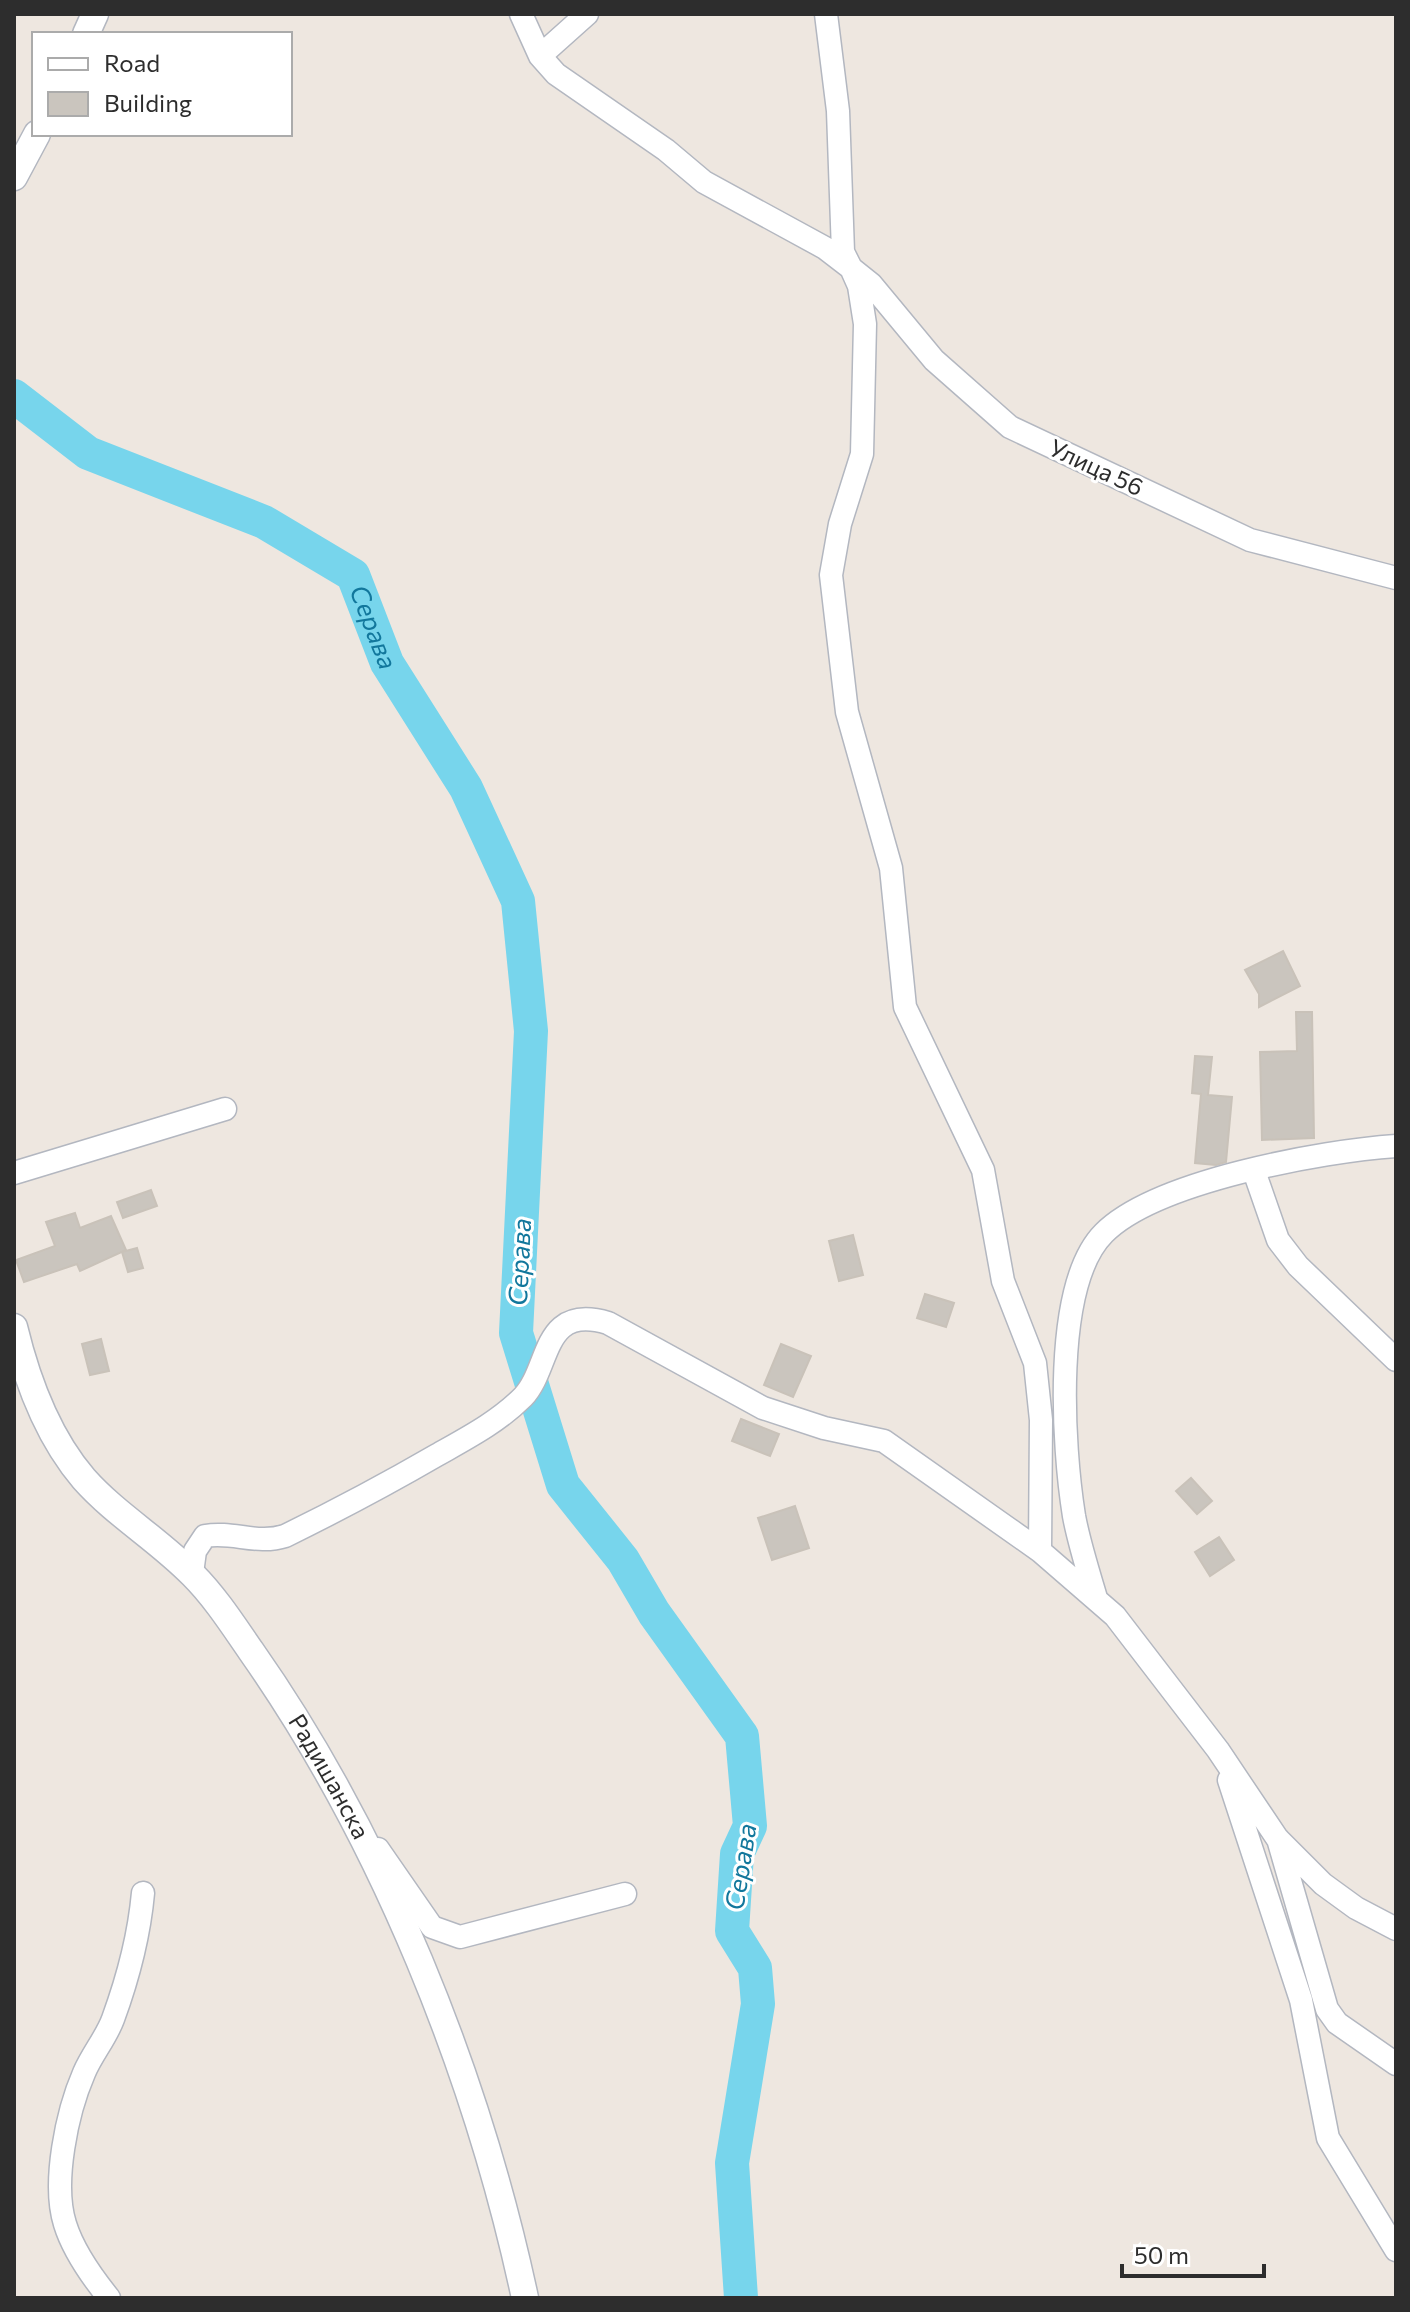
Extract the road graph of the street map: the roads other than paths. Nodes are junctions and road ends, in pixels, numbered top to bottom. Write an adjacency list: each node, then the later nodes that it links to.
1 (521, 14): 4 (street)
2 (587, 14): 4 (street)
3 (826, 14): 7 (street)
4 (540, 56): 7 (street, Улица 56)
5 (36, 136): 6 (street)
6 (14, 177)
7 (851, 268): 8 (street, Улица 56); 15 (street)
8 (1396, 578)
9 (225, 1109): 12 (street)
10 (1396, 1146): 11 (street)
11 (1254, 1171): 14 (street); 17 (street)
12 (14, 1173)
13 (14, 1327): 16 (street, Радишанска)
14 (1396, 1360)
15 (1040, 1551): 16 (street); 17 (street)
16 (192, 1573): 19 (street, Радишанска)
17 (1096, 1598): 18 (street)
18 (1218, 1750): 20 (street); 25 (street)
19 (353, 1820): 22 (street); 27 (street, Радишанска)
20 (1277, 1838): 23 (street); 24 (street)
21 (143, 1893): 26 (street)
22 (625, 1894)
23 (1396, 1929)
24 (1396, 2064)
25 (1396, 2250)
26 (109, 2298)
27 (525, 2298)

